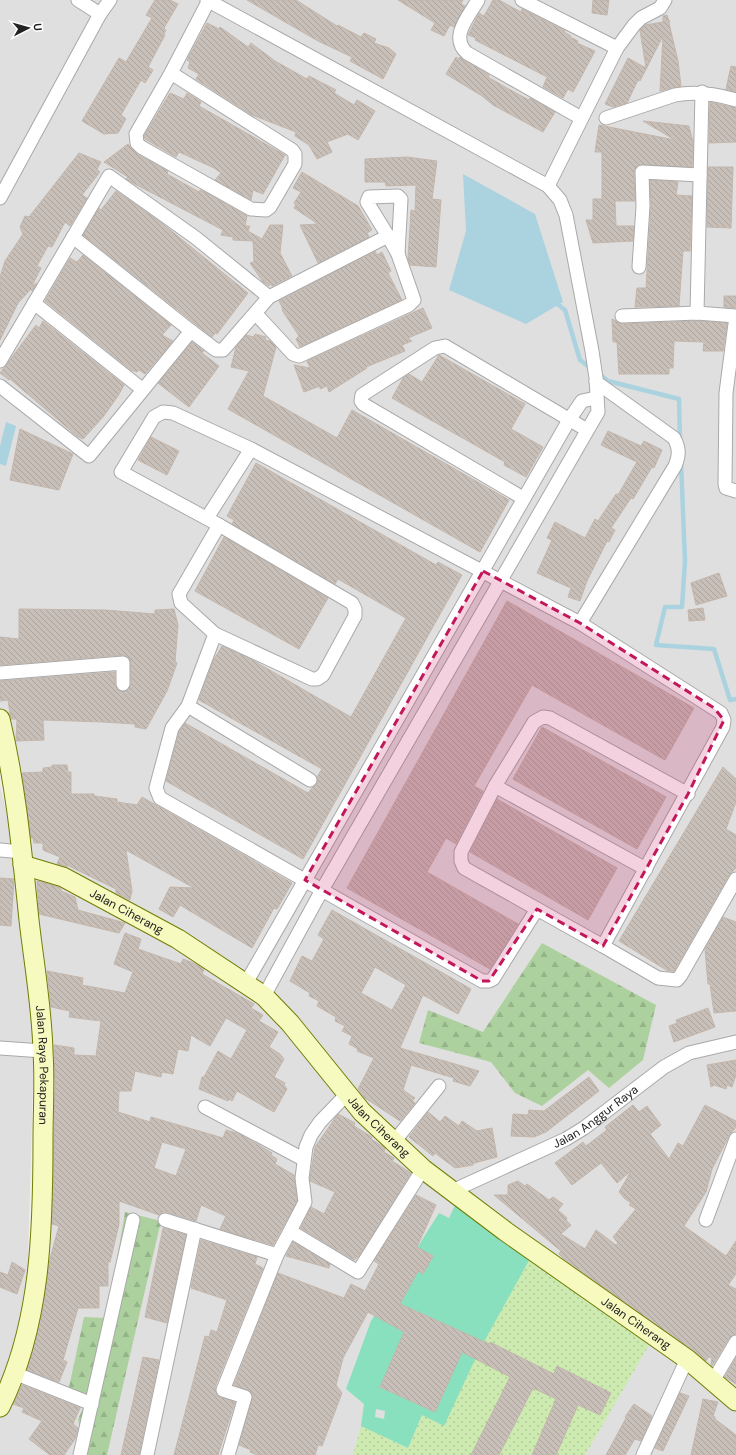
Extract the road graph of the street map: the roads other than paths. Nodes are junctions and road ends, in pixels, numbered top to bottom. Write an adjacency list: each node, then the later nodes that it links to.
1 (78, 0): 7 (street)
2 (110, 0): 7 (street)
3 (208, 0): 9 (street); 15 (street)
4 (478, 0): 12 (street)
5 (522, 0): 8 (street)
6 (665, 0): 8 (street)
7 (100, 14): 16 (street)
8 (617, 48): 12 (street)
9 (171, 72): 9 (street)
10 (702, 92): 11 (street); 13 (street); 14 (street)
11 (736, 100)
12 (581, 118): 15 (street)
13 (606, 118)
14 (700, 175): 20 (street); 23 (street)
15 (548, 186): 29 (street)
16 (0, 198)
17 (388, 236): 19 (street); 19 (street); 21 (street)
18 (73, 237): 21 (street); 22 (street); 27 (street)
19 (398, 254): 24 (street)
20 (638, 267)
21 (269, 297): 24 (street)
22 (34, 304): 28 (street); 31 (street)
23 (697, 313): 25 (street); 26 (street)
24 (256, 314): 27 (street)
25 (736, 315): 32 (street)
26 (622, 316)
27 (191, 331): 31 (street)
28 (0, 361)
29 (596, 380): 33 (street); 43 (street)
30 (0, 386): 31 (street)
31 (142, 389)
32 (731, 393): 37 (street)
33 (596, 398): 34 (street); 35 (street)
34 (569, 420): 35 (street); 38 (street); 38 (street)
35 (587, 430): 42 (street)
36 (251, 449): 39 (street); 39 (street); 41 (street)
37 (736, 491)
38 (523, 498): 41 (street)
39 (207, 518): 40 (street)
40 (219, 525): 44 (street); 44 (street)
41 (483, 571): 42 (street); 56 (street)
42 (500, 581): 43 (street); 57 (street)
43 (580, 623): 51 (street)
44 (214, 634): 47 (street)
45 (0, 673): 46 (street)
46 (123, 684)
47 (188, 706): 49 (street); 56 (street)
48 (0, 719): 53 (street, Jalan Raya Pekapuran)
49 (310, 780)
50 (495, 786): 51 (street); 54 (street); 58 (street)
51 (688, 794): 54 (street)
52 (0, 850): 53 (street)
53 (22, 859): 60 (street, Jalan Ciherang); 64 (street, Jalan Raya Pekapuran)
54 (646, 869): 59 (street)
55 (736, 879): 59 (street)
56 (305, 880): 57 (street); 60 (street)
57 (322, 890): 58 (street); 61 (street)
58 (537, 909): 59 (street)
59 (603, 946)
60 (246, 983): 61 (street, Jalan Ciherang)
61 (264, 996): 66 (street, Jalan Ciherang)
62 (736, 1042): 72 (street, Jalan Anggur Raya)
63 (0, 1048): 64 (street)
64 (44, 1051): 81 (street, Jalan Raya Pekapuran)
65 (439, 1086): 69 (street)
66 (347, 1094): 69 (street, Jalan Ciherang); 70 (street)
67 (205, 1107): 70 (street)
68 (736, 1139): 75 (street)
69 (393, 1143): 71 (street, Jalan Ciherang)
70 (303, 1159): 77 (street)
71 (423, 1169): 72 (street, Jalan Ciherang); 77 (street)
72 (452, 1191): 80 (street, Jalan Ciherang)
73 (133, 1220): 84 (street)
74 (165, 1220): 76 (street)
75 (706, 1220)
76 (195, 1229): 78 (street); 87 (street)
77 (290, 1231): 78 (street)
78 (277, 1255): 88 (street)
79 (736, 1342): 82 (street)
80 (687, 1359): 82 (street, Jalan Ciherang); 89 (street)
81 (8, 1381): 84 (street); 85 (street, Jalan Raya Pekapuran)
82 (713, 1381): 83 (street, Jalan Ciherang)
83 (736, 1400)
84 (92, 1404): 86 (street)
85 (0, 1407)
86 (80, 1455)
87 (147, 1455)
88 (228, 1455)
89 (643, 1455)

